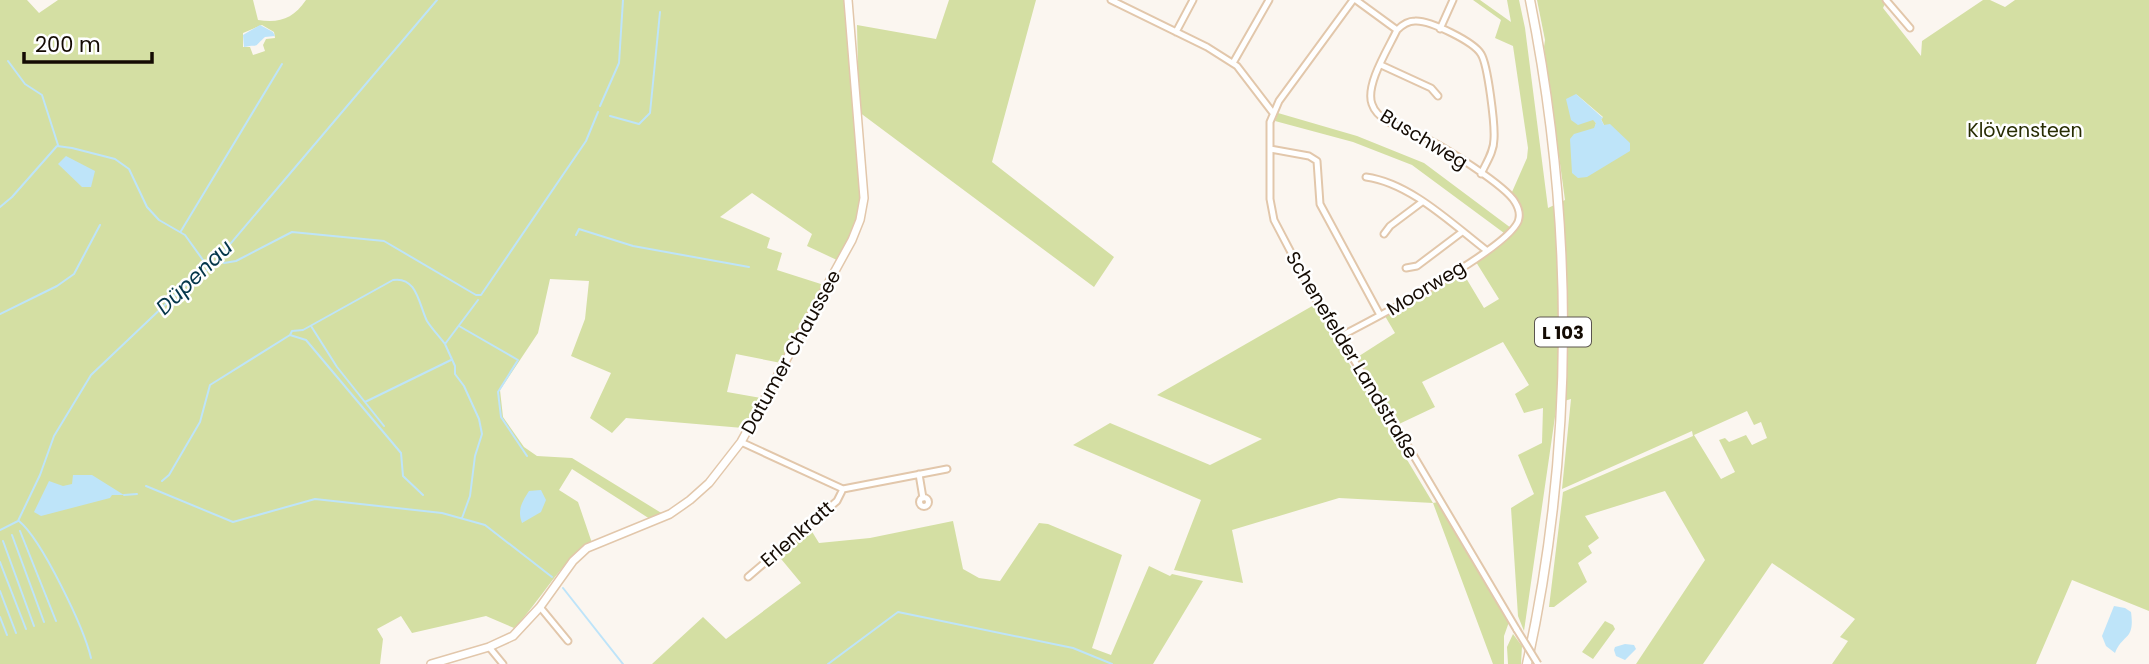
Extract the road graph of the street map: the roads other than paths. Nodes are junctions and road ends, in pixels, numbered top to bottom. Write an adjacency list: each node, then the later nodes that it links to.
1 (848, 0): 28 (street, Datumer Chaussee)
2 (1112, 0): 12 (street)
3 (1193, 0): 12 (street)
4 (1269, 0): 13 (street)
5 (1354, 0): 11 (street); 16 (street)
6 (1453, 0): 10 (street)
7 (1530, 0): 39 (main road, L 103)
8 (1886, 0): 9 (street)
9 (1910, 28)
10 (1440, 29): 11 (street); 18 (street)
11 (1397, 30): 14 (street, Buschweg)
12 (1176, 32): 13 (street)
13 (1233, 63): 16 (street)
14 (1381, 65): 15 (street); 18 (street, Buschweg)
15 (1438, 96)
16 (1273, 113): 17 (street, Schenefelder Landstraße)
17 (1270, 149): 26 (street); 27 (street, Schenefelder Landstraße)
18 (1481, 174): 22 (street, Buschweg)
19 (1366, 177): 20 (street)
20 (1422, 202): 21 (street); 23 (street)
21 (1462, 232): 24 (street); 25 (street)
22 (1510, 233): 24 (street, Moorweg)
23 (1384, 234)
24 (1486, 250): 26 (street, Moorweg)
25 (1406, 268)
26 (1380, 315): 27 (street, Moorweg)
27 (1339, 337): 40 (street, Schenefelder Landstraße, bridge)
28 (741, 442): 31 (street); 34 (street, Datumer Chaussee)
29 (947, 469): 30 (street)
30 (919, 474): 31 (street); 32 (street)
31 (843, 489): 33 (street, Erlenkratt)
32 (923, 498)
33 (748, 577)
34 (540, 607): 35 (street); 36 (street, Datumer Chaussee)
35 (568, 641)
36 (489, 647): 37 (street, Datumer Chaussee); 38 (street)
37 (431, 664)
38 (503, 664)
39 (1527, 664)
40 (1538, 664)

